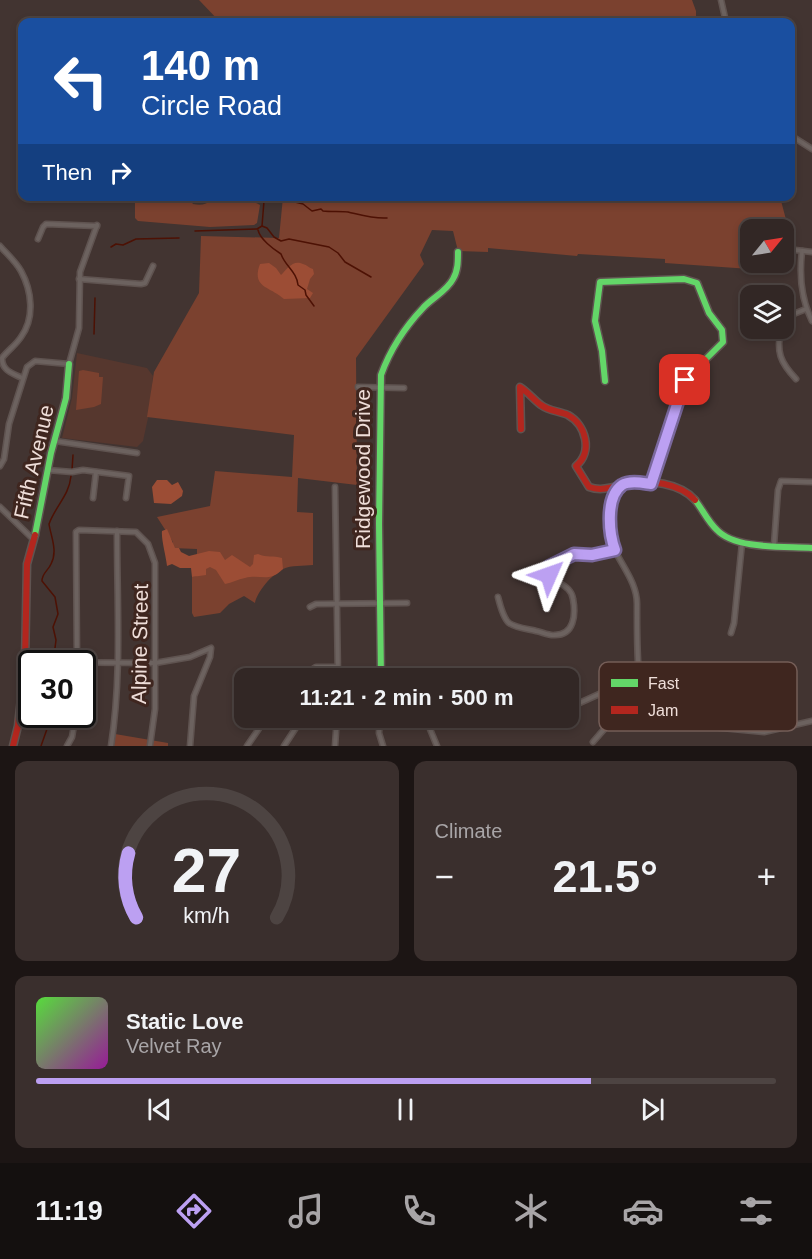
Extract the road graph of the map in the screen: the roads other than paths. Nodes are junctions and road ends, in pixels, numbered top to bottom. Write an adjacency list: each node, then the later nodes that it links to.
1 (722, 0): 2 (street)
2 (725, 18)
3 (795, 138): 4 (street)
4 (812, 149)
5 (38, 239): 12 (street, Fifth Avenue)
6 (0, 246): 18 (street)
7 (794, 250): 8 (street)
8 (802, 251): 10 (street); 13 (street)
9 (458, 252): 22 (street, Ridgewood Drive)
10 (812, 252)
11 (153, 266): 12 (street)
12 (79, 279): 17 (street, Fifth Avenue)
13 (806, 309): 14 (street); 15 (street)
14 (794, 314)
15 (812, 321)
16 (779, 339): 19 (street)
17 (69, 364): 18 (street); 25 (street, Fifth Avenue)
18 (22, 378): 27 (street)
19 (796, 379)
20 (605, 381): 31 (street)
21 (358, 387): 22 (street)
22 (379, 387): 23 (street); 44 (street, Ridgewood Drive)
23 (404, 388)
24 (520, 429): 32 (street)
25 (55, 441): 26 (street); 28 (street, Fifth Avenue)
26 (137, 453)
27 (0, 466)
28 (47, 470): 29 (street); 38 (street, Fifth Avenue)
29 (96, 472): 34 (street); 35 (street)
30 (812, 482): 40 (street)
31 (651, 484): 32 (street); 39 (street)
32 (621, 486): 42 (street)
33 (335, 487): 46 (street)
34 (93, 498)
35 (126, 498)
36 (0, 507): 38 (street)
37 (117, 531): 50 (street); 53 (street); 54 (street, Alpine Street)
38 (33, 538): 49 (street, Fifth Avenue)
39 (742, 543): 40 (street); 48 (street)
40 (774, 545): 41 (street)
41 (812, 548)
42 (615, 550): 43 (street); 51 (street)
43 (498, 597)
44 (379, 603): 45 (street); 46 (street); 57 (street, Ridgewood Drive)
45 (407, 603)
46 (336, 604): 47 (street); 55 (street)
47 (310, 607)
48 (731, 633)
49 (25, 650)
50 (77, 650)
51 (638, 662)
52 (96, 663): 53 (street)
53 (117, 663): 54 (street); 74 (street)
54 (155, 663): 71 (street, Alpine Street); 75 (street)
55 (338, 667): 56 (street)
56 (316, 668)
57 (381, 668)
58 (599, 694): 59 (street)
59 (579, 703)
60 (812, 721): 61 (street)
61 (797, 725)
62 (18, 726): 72 (street, Fifth Avenue)
63 (74, 728): 73 (street)
64 (259, 728): 76 (street)
65 (296, 728): 77 (street)
66 (336, 728): 78 (street)
67 (379, 728): 79 (street)
68 (430, 728): 80 (street)
69 (603, 731): 70 (street)
70 (593, 742)
71 (150, 745)
72 (13, 746)
73 (67, 746)
74 (111, 746)
75 (190, 746)
76 (247, 746)
77 (284, 746)
78 (334, 746)
79 (383, 746)
80 (437, 746)

